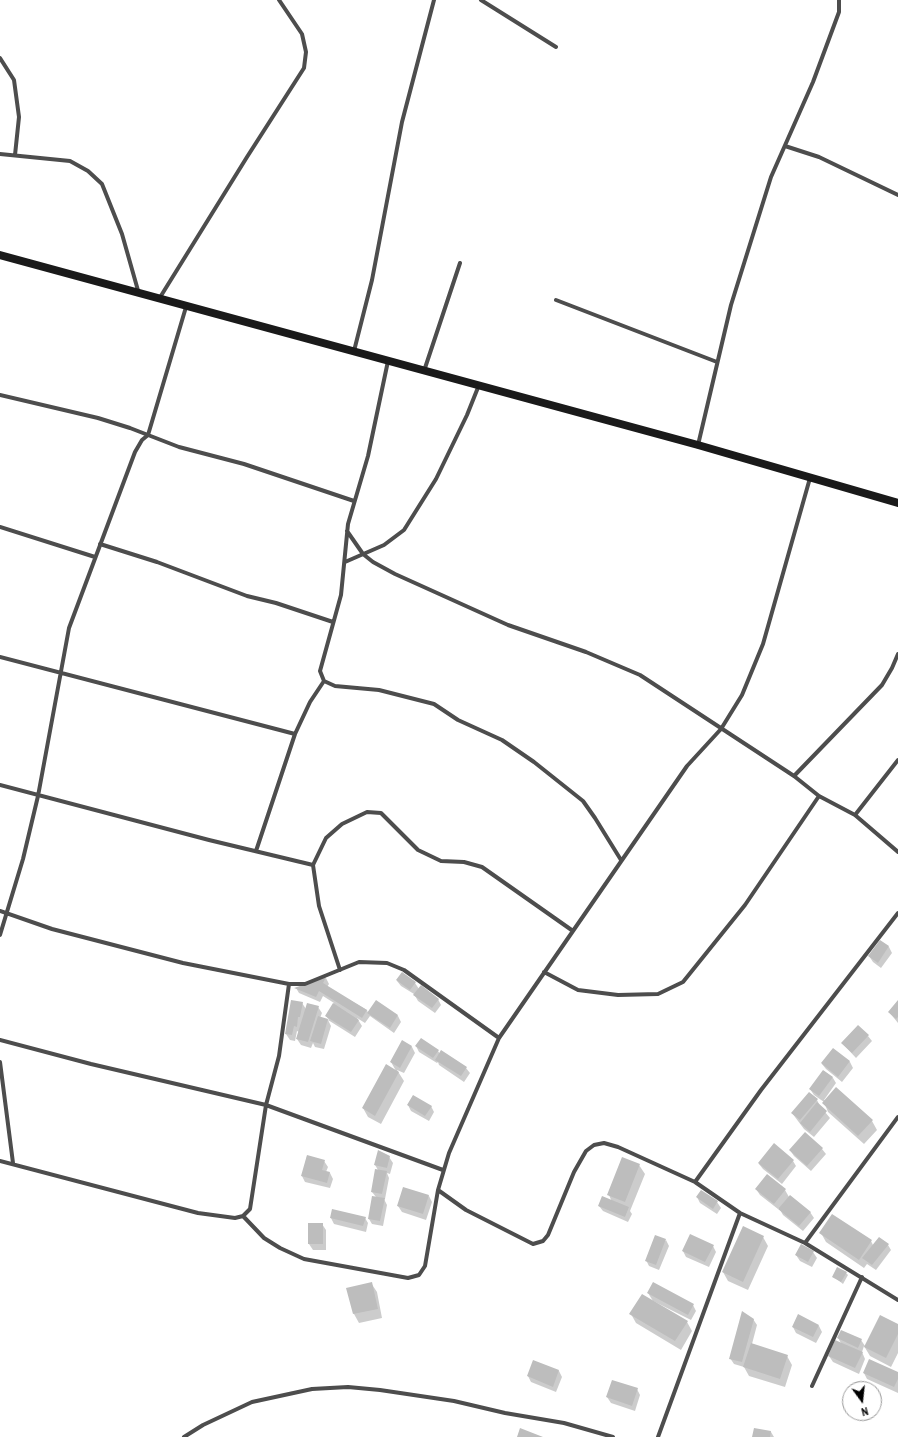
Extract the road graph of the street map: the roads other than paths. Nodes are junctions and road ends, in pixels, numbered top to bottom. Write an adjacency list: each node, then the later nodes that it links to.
1 (279, 0): 14 (street)
2 (434, 0): 17 (street)
3 (482, 0): 5 (street)
4 (839, 0): 7 (street)
5 (556, 46)
6 (0, 58): 9 (street)
7 (785, 146): 10 (street); 19 (street)
8 (0, 154): 9 (street)
9 (16, 156): 13 (street)
10 (898, 195)
11 (0, 255): 13 (main road)
12 (460, 263): 20 (street)
13 (140, 294): 14 (main road)
14 (159, 299): 16 (main road)
15 (556, 300): 19 (street)
16 (186, 307): 17 (main road); 23 (street)
17 (354, 351): 18 (main road)
18 (388, 361): 20 (main road); 26 (street)
19 (717, 362): 24 (street)
20 (424, 371): 21 (main road)
21 (479, 386): 24 (main road); 31 (street)
22 (0, 395): 23 (street)
23 (148, 434): 26 (street); 30 (street)
24 (698, 445): 25 (main road)
25 (810, 478): 27 (main road); 39 (street)
26 (354, 501): 29 (street)
27 (898, 503)
28 (0, 527): 32 (street)
29 (347, 531): 31 (street); 33 (street)
30 (100, 544): 32 (street); 34 (street)
31 (363, 554): 33 (street); 39 (street)
32 (95, 557): 37 (street)
33 (345, 562): 34 (street)
34 (334, 622): 38 (street)
35 (898, 654): 42 (street)
36 (0, 657): 37 (street)
37 (60, 673): 40 (street); 44 (street)
38 (324, 681): 40 (street); 49 (street)
39 (721, 729): 42 (street); 49 (street)
40 (295, 734): 47 (street)
41 (898, 760): 46 (street)
42 (794, 776): 45 (street)
43 (0, 785): 44 (street)
44 (38, 796): 47 (street); 52 (street)
45 (819, 796): 46 (street); 57 (street)
46 (855, 815): 48 (street)
47 (256, 851): 50 (street)
48 (898, 852)
49 (621, 860): 54 (street)
50 (313, 865): 54 (street); 56 (street)
51 (0, 911): 52 (street)
52 (6, 913): 55 (street); 58 (street)
53 (898, 913): 67 (street)
54 (573, 931): 57 (street)
55 (0, 935)
56 (340, 970): 58 (street); 59 (street)
57 (544, 972): 59 (street)
58 (289, 984): 62 (street)
59 (499, 1038): 66 (street)
60 (0, 1040): 62 (street)
61 (0, 1062): 65 (street)
62 (266, 1105): 66 (street); 70 (street)
63 (898, 1116): 71 (street)
64 (0, 1161): 65 (street)
65 (13, 1163): 70 (street)
66 (443, 1170): 68 (street)
67 (695, 1182): 68 (street); 69 (street)
68 (438, 1190): 70 (street)
69 (740, 1213): 71 (street); 77 (street)
70 (244, 1216)
71 (805, 1243): 72 (street)
72 (862, 1277): 73 (street); 74 (street)
73 (898, 1300)
74 (812, 1386)
75 (184, 1437): 76 (street)
76 (613, 1437)
77 (658, 1437)

